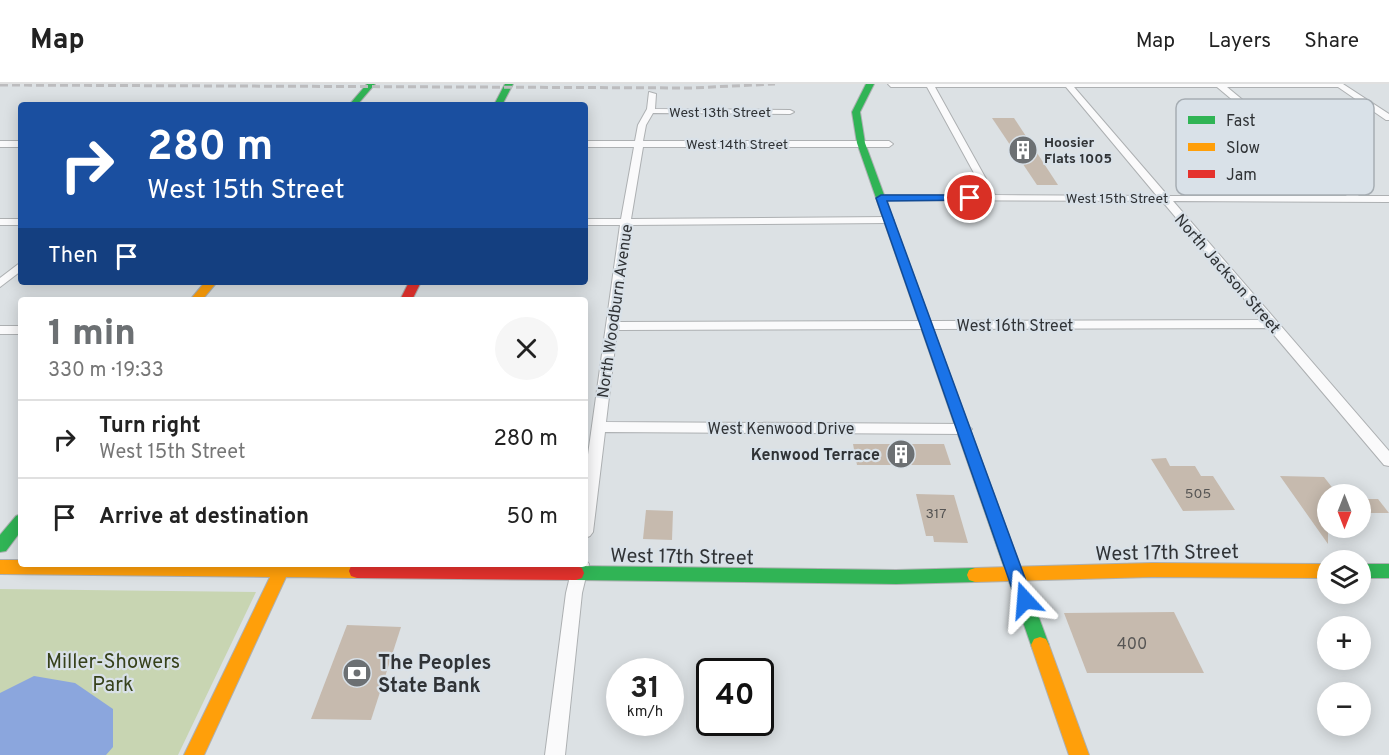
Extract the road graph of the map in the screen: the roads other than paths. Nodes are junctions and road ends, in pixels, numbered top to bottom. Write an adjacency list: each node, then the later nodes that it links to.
1 (371, 84): 12 (main road)
2 (509, 84): 13 (main road)
3 (870, 84): 18 (main road)
4 (1068, 84): 5 (street); 8 (street); 27 (street, North Jackson Street)
5 (1218, 84): 6 (street); 10 (street)
6 (1339, 84): 11 (street)
7 (891, 85): 8 (street)
8 (930, 85): 26 (street)
9 (652, 94): 15 (street, North Woodburn Avenue)
10 (1236, 99)
11 (1361, 99)
12 (356, 102)
13 (500, 102)
14 (1374, 108): 17 (street)
15 (650, 111): 16 (street, West 13th Street); 22 (street, North Woodburn Avenue)
16 (790, 112)
17 (1389, 118)
18 (861, 143): 22 (street, West 14th Street); 23 (street, West 14th Street); 25 (main road)
19 (0, 144): 20 (street)
20 (18, 144)
21 (588, 144): 22 (street, West 14th Street)
22 (639, 144): 34 (street, North Woodburn Avenue)
23 (889, 144)
24 (1352, 195): 29 (street)
25 (881, 198): 26 (street, West 15th Street); 30 (main road)
26 (992, 198): 27 (street, West 15th Street)
27 (1163, 198): 29 (street, West 15th Street); 39 (street, North Jackson Street)
28 (1389, 199): 29 (street, West 15th Street)
29 (1358, 200)
30 (889, 220): 34 (street); 41 (main road)
31 (0, 222): 32 (street)
32 (18, 222)
33 (588, 222): 34 (street)
34 (625, 222): 40 (street, North Woodburn Avenue)
35 (18, 268): 36 (street)
36 (0, 284)
37 (208, 285): 38 (main road)
38 (198, 297)
39 (1272, 324): 41 (street, West 16th Street); 46 (street, North Jackson Street)
40 (613, 326): 41 (street, West 16th Street); 44 (street, North Woodburn Avenue)
41 (926, 326): 45 (main road)
42 (0, 330): 43 (street)
43 (18, 330)
44 (598, 427): 45 (street, West Kenwood Drive); 47 (street, North Woodburn Avenue)
45 (965, 429): 56 (main road)
46 (1389, 461)
47 (588, 508)
48 (18, 524): 49 (main road)
49 (0, 546)
50 (0, 567): 51 (main road, West 17th Street)
51 (283, 567): 52 (main road, West 17th Street); 57 (main road)
52 (580, 569): 56 (main road, West 17th Street); 58 (street)
53 (1317, 570): 56 (main road, West 17th Street)
54 (1371, 571): 55 (main road)
55 (1389, 571)
56 (1016, 575): 59 (main road)
57 (194, 755)
58 (555, 755)
59 (1079, 755)

